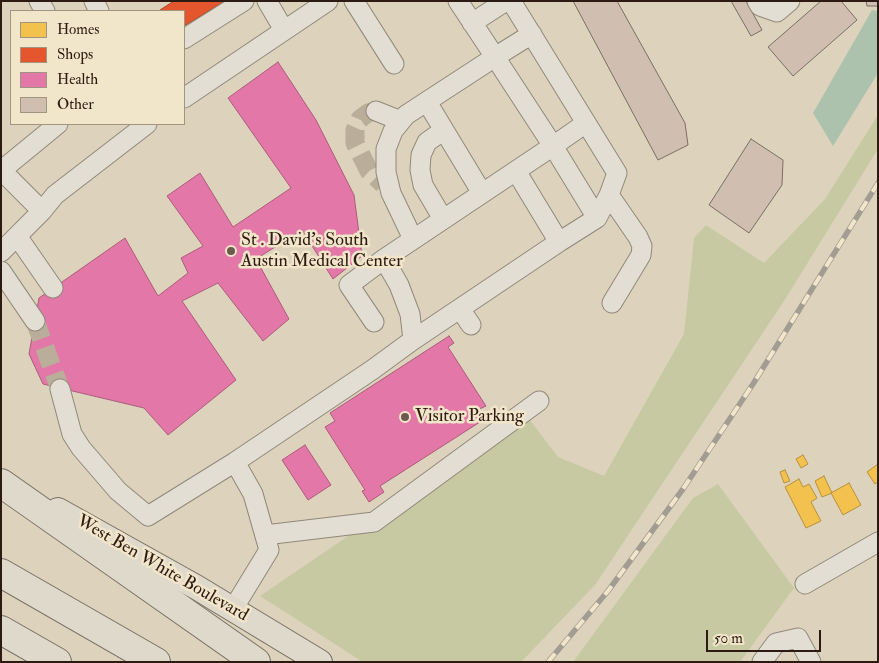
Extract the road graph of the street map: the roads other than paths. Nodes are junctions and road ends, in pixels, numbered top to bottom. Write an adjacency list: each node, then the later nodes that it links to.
1 (244, 1): 13 (street)
2 (267, 1): 11 (street)
3 (328, 1): 11 (street)
4 (354, 1): 15 (street)
5 (458, 1): 10 (street)
6 (506, 1): 10 (street)
7 (511, 1): 12 (street)
8 (757, 1): 9 (street)
9 (790, 1)
10 (472, 23): 14 (street)
11 (284, 30): 16 (street)
12 (532, 34): 14 (street); 20 (street)
13 (185, 38)
14 (495, 57): 17 (street); 24 (street)
15 (394, 64)
16 (185, 97)
17 (427, 102): 19 (street); 23 (street)
18 (376, 111): 19 (street)
19 (401, 121): 33 (street)
20 (586, 123): 24 (street); 28 (street)
21 (57, 125): 25 (street)
22 (146, 125): 29 (street)
23 (444, 130): 27 (street); 31 (street)
24 (553, 146): 26 (street); 30 (street)
25 (2, 169): 29 (street)
26 (516, 171): 27 (street); 34 (street)
27 (482, 193): 31 (street)
28 (609, 195): 30 (street); 39 (street)
29 (42, 211): 32 (street)
30 (596, 218): 34 (street)
31 (443, 219): 33 (street)
32 (17, 236): 35 (street); 38 (street)
33 (413, 239): 36 (street)
34 (559, 242): 40 (street)
35 (1, 252)
36 (384, 259): 42 (street); 44 (street)
37 (1, 271): 41 (street)
38 (53, 288)
39 (612, 303)
40 (460, 309): 43 (street); 44 (street)
41 (35, 321)
42 (374, 322)
43 (471, 325)
44 (410, 349): 47 (street)
45 (60, 390): 47 (street)
46 (539, 401): 50 (street)
47 (235, 462): 50 (street)
48 (1, 479): 54 (main road, West Ben White Boulevard)
49 (1, 483): 58 (highway)
50 (265, 536): 54 (street)
51 (878, 542): 53 (street)
52 (1, 573): 57 (highway)
53 (805, 584)
54 (233, 609): 59 (main road, West Ben White Boulevard)
55 (1, 630): 56 (highway)
56 (57, 662)
57 (156, 662)
58 (256, 662)
59 (320, 662)
60 (762, 662): 61 (street)
61 (811, 662)

